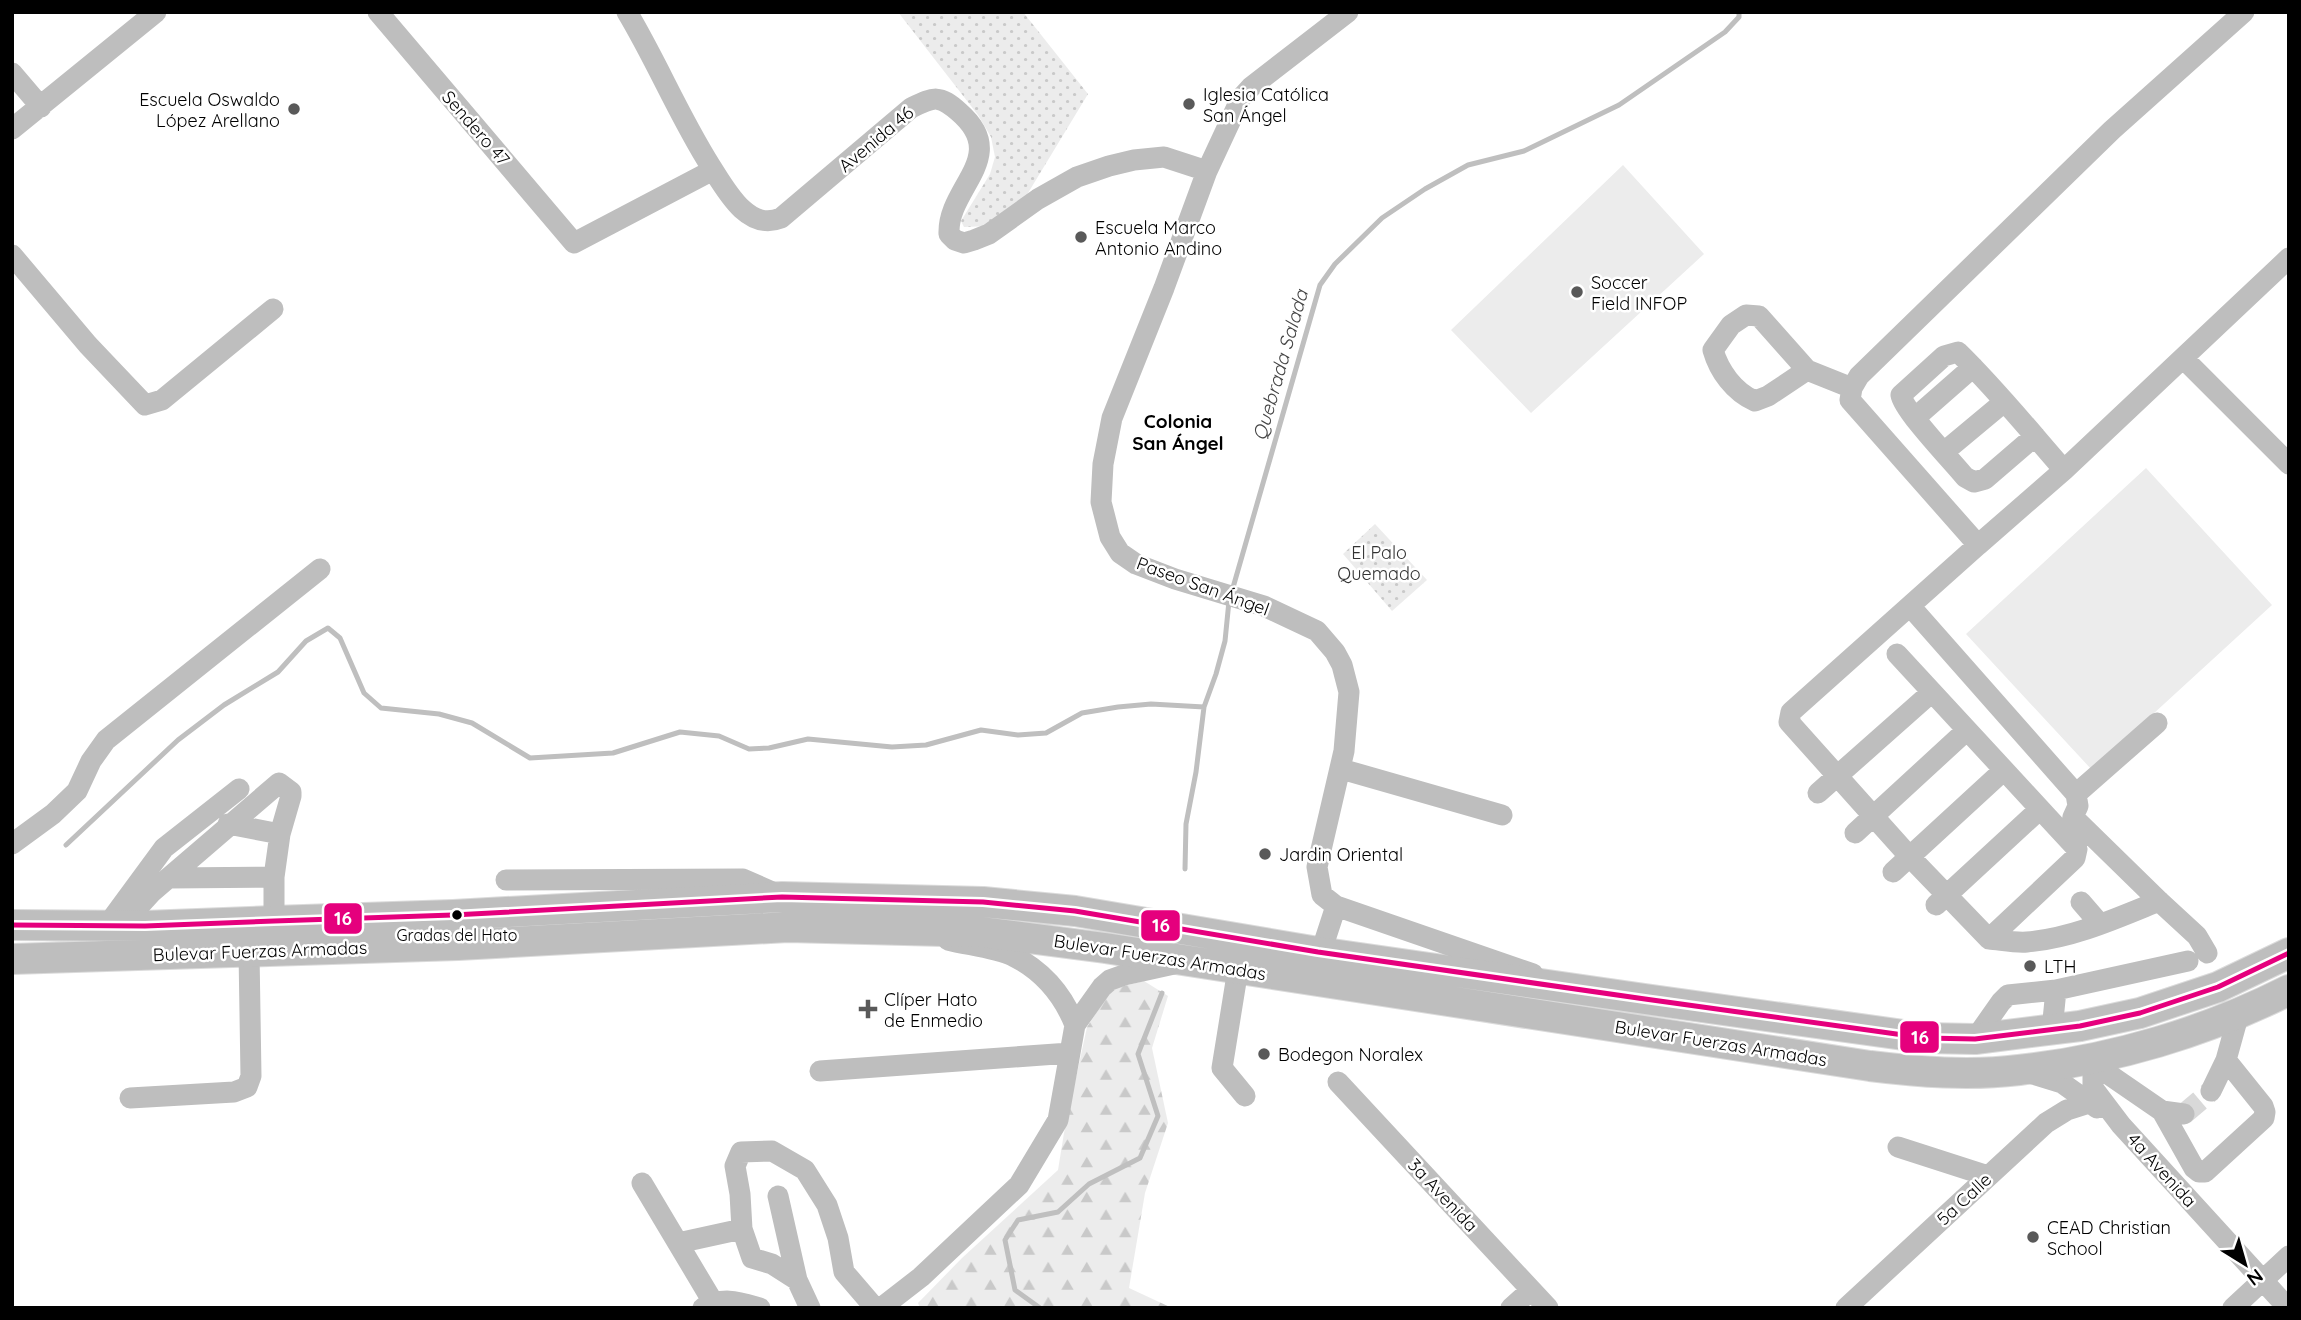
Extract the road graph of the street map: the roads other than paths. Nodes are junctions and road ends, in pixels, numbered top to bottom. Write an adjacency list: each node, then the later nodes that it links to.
1 (156, 12): 7 (street)
2 (378, 12): 9 (street, Sendero 47)
3 (627, 12): 9 (street, Avenida 46)
4 (1348, 12): 10 (street, Paseo San Ángel)
5 (2244, 12): 16 (street)
6 (12, 73): 7 (street)
7 (41, 107): 8 (street)
8 (12, 129)
9 (713, 170): 10 (street, Avenida 46)
10 (1207, 171): 29 (street, Paseo San Ángel)
11 (12, 255): 13 (street)
12 (2289, 258): 14 (street)
13 (273, 309)
14 (2183, 358): 20 (street); 21 (street)
15 (1807, 370): 16 (street)
16 (1852, 388): 22 (street)
17 (2004, 402): 18 (street); 19 (street); 19 (street)
18 (2035, 436): 19 (street); 21 (street)
19 (1944, 452)
20 (2289, 464)
21 (2064, 470): 22 (street)
22 (1978, 545): 24 (street)
23 (320, 569): 41 (street)
24 (1910, 606): 31 (street); 34 (street)
25 (1897, 654): 26 (street)
26 (1932, 692): 28 (street); 31 (street)
27 (2157, 723): 34 (street)
28 (1967, 730): 30 (street); 37 (street)
29 (1341, 769): 36 (street); 51 (street, Paseo San Ángel)
30 (2004, 770): 35 (street); 42 (street)
31 (1838, 776): 33 (street); 37 (street)
32 (239, 789): 55 (street)
33 (1818, 793)
34 (2076, 794): 49 (street)
35 (2040, 809): 48 (street); 57 (street)
36 (1502, 815)
37 (1874, 816): 39 (street); 42 (street)
38 (228, 824): 40 (street); 40 (street); 45 (street)
39 (1855, 833)
40 (281, 834): 44 (street)
41 (12, 844)
42 (1909, 856): 43 (street); 48 (street)
43 (1893, 872)
44 (274, 877): 45 (street); 52 (street)
45 (169, 878): 55 (street)
46 (506, 880): 47 (street)
47 (782, 897): 52 (highway, Bulevar Fuerzas Armadas); 59 (highway, Bulevar Fuerzas Armadas)
48 (1941, 900): 57 (street)
49 (2159, 901): 53 (street); 65 (street)
50 (2081, 902): 53 (street)
51 (1336, 906): 59 (street); 64 (street)
52 (274, 922): 55 (highway, Bulevar Fuerzas Armadas)
53 (2100, 924): 57 (street)
54 (12, 925): 55 (highway, Bulevar Fuerzas Armadas)
55 (114, 926)
56 (902, 929): 58 (highway, Bulevar Fuerzas Armadas); 62 (highway, Bulevar Fuerzas Armadas); 68 (street)
57 (1989, 940)
58 (249, 952): 61 (highway, Bulevar Fuerzas Armadas); 80 (street)
59 (1321, 952): 64 (highway, Bulevar Fuerzas Armadas)
60 (2289, 953): 69 (highway, Bulevar Fuerzas Armadas)
61 (12, 959)
62 (1185, 961): 63 (highway, Bulevar Fuerzas Armadas); 68 (street)
63 (1238, 969): 75 (highway, Bulevar Fuerzas Armadas); 79 (street)
64 (1576, 989): 70 (highway, Bulevar Fuerzas Armadas)
65 (2056, 990): 69 (street); 70 (street)
66 (2289, 990): 67 (highway, Bulevar Fuerzas Armadas)
67 (2239, 1013): 71 (highway, Bulevar Fuerzas Armadas); 73 (street)
68 (1075, 1025): 72 (street)
69 (2052, 1030): 70 (highway, Bulevar Fuerzas Armadas)
70 (1975, 1039)
71 (2130, 1049): 74 (street); 75 (highway, Bulevar Fuerzas Armadas)
72 (1070, 1053): 76 (street); 101 (street)
73 (2226, 1060): 78 (street); 85 (street)
74 (2098, 1067): 82 (street); 84 (street, 4a Avenida)
75 (2018, 1070): 81 (street, 4a Avenida)
76 (820, 1071)
77 (1338, 1082): 96 (street, 3a Avenida)
78 (2211, 1091)
79 (1245, 1096)
80 (130, 1098)
81 (2090, 1103): 84 (street, 4a Avenida); 88 (street, 5a Calle)
82 (2162, 1111): 83 (street); 85 (street)
83 (2184, 1114)
84 (2121, 1125): 87 (street, 4a Avenida)
85 (2180, 1143): 87 (street)
86 (1899, 1147): 88 (street)
87 (2156, 1163): 95 (street, 4a Avenida)
88 (1988, 1176): 104 (street, 5a Calle)
89 (642, 1183): 92 (street)
90 (778, 1196): 94 (street)
91 (742, 1229): 92 (street); 94 (street); 100 (street)
92 (678, 1243): 97 (street)
93 (2289, 1256): 95 (street)
94 (797, 1280): 99 (street)
95 (2263, 1280): 105 (street); 106 (street, 4a Avenida)
96 (1531, 1290): 102 (street); 103 (street, 3a Avenida)
97 (708, 1305): 98 (street)
98 (760, 1308)
99 (810, 1308)
100 (875, 1308)
101 (881, 1308)
102 (1511, 1308)
103 (1548, 1308)
104 (1846, 1308)
105 (2233, 1308)
106 (2288, 1308)

